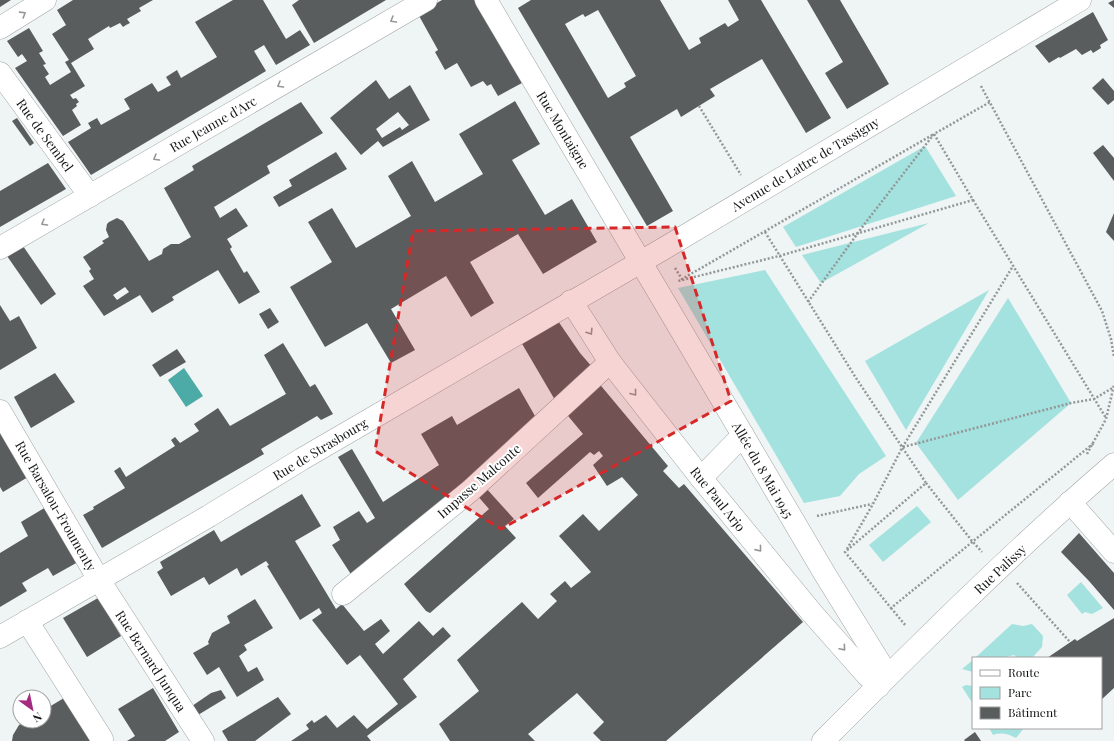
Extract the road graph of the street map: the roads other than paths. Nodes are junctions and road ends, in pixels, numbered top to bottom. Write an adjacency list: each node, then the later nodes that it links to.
1 (45, 0): 5 (street, one-way to 1)
2 (426, 0): 7 (street, Rue Jeanne d'Arc, one-way to 7)
3 (486, 0): 9 (street, Rue Montaigne)
4 (1080, 0): 9 (street, Avenue de Lattre de Tassigny)
5 (0, 28)
6 (0, 73): 7 (street, Rue de Sembel)
7 (90, 196): 8 (street, Rue Jeanne d'Arc, one-way to 8)
8 (0, 248)
9 (640, 261): 10 (street, Rue de Strasbourg); 13 (street, Allée du 8 Mai 1945)
10 (571, 301): 11 (street, Rue Paul Arjo, one-way to 11); 18 (street, Rue de Strasbourg)
11 (610, 362): 15 (street, Rue Paul Arjo, one-way to 15); 19 (street, Impasse Malconte)
12 (0, 411): 18 (street, Rue Barsalou-Froumenty)
13 (743, 436): 15 (street); 22 (street, Allée du 8 Mai 1945)
14 (1114, 464): 16 (street, Rue Palissy)
15 (701, 478): 22 (street, Rue Paul Arjo, one-way to 22)
16 (1070, 502): 17 (street); 22 (street, Rue Palissy)
17 (1114, 552)
18 (99, 580): 20 (street, Rue de Strasbourg); 24 (street, Rue Bernard Junqua)
19 (343, 594)
20 (27, 621): 21 (street, Rue de Strasbourg); 23 (street)
21 (0, 637)
22 (884, 681): 25 (street, Rue Palissy)
23 (102, 739)
24 (203, 741)
25 (823, 741)

